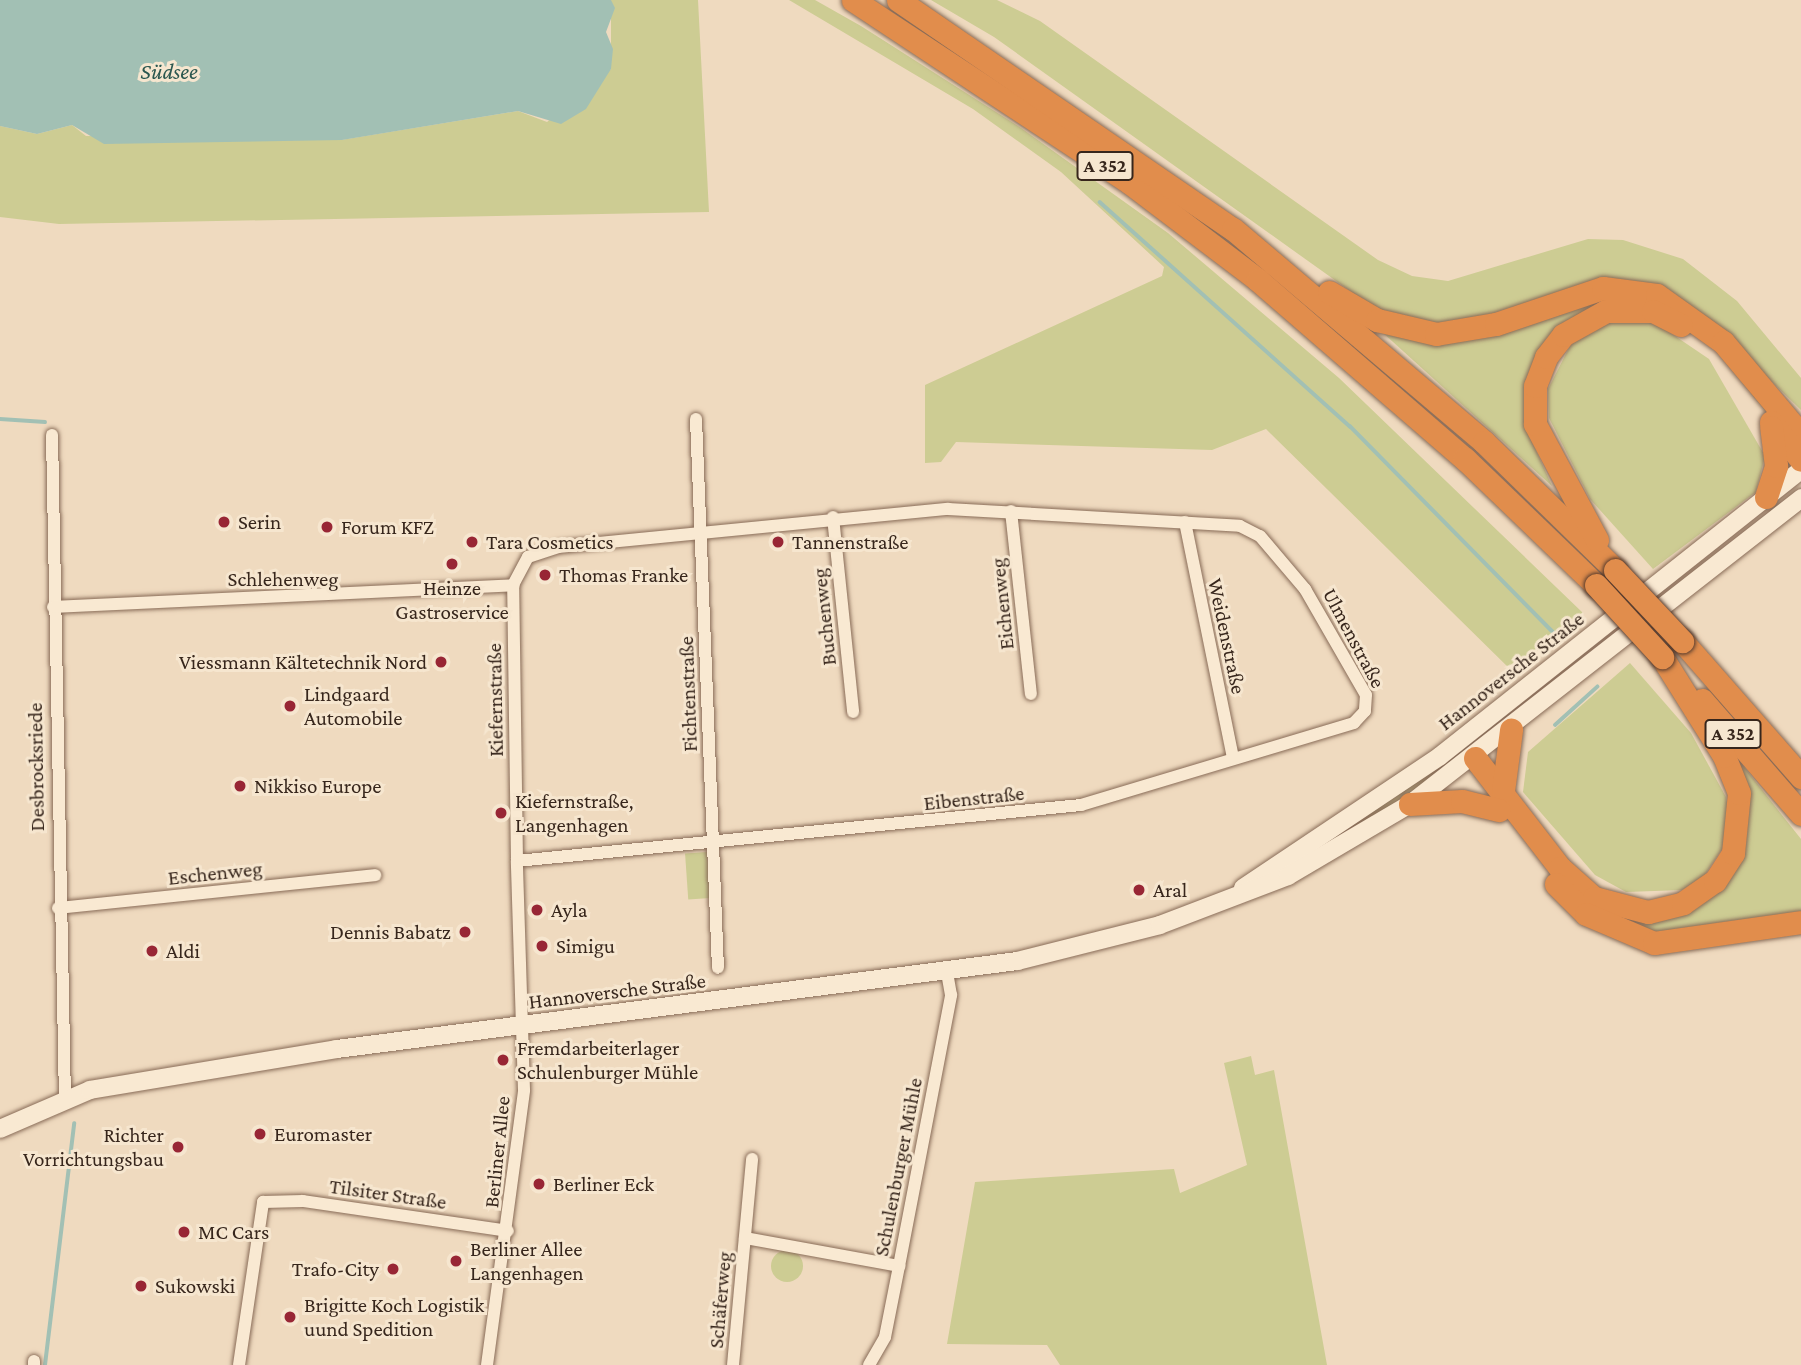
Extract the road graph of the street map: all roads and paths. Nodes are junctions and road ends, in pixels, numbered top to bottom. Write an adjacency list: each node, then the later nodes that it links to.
1 (853, 0): 20 (highway, A 352, bridge)
2 (898, 0): 3 (highway, A 352)
3 (1233, 229): 4 (highway); 17 (highway, A 352)
4 (1772, 412): 5 (highway); 8 (highway); 9 (highway); 11 (highway); 17 (highway)
5 (1801, 417)
6 (696, 419): 16 (street, Fichtenstraße)
7 (52, 435): 19 (street, Desbrocksriede)
8 (1801, 435)
9 (1801, 460)
10 (1801, 470): 11 (main road, Hannoversche Straße)
11 (1766, 497): 24 (main road, Hannoversche Straße)
12 (1801, 498): 23 (main road, Hannoversche Straße)
13 (1011, 511): 14 (street); 15 (street); 21 (street, Eichenweg)
14 (833, 517): 16 (street); 22 (street, Buchenweg)
15 (1185, 522): 25 (street, Weidenstraße); 25 (street, Ulmenstraße)
16 (702, 530): 18 (street); 31 (street, Fichtenstraße)
17 (1615, 570): 27 (highway, A 352, bridge)
18 (513, 585): 19 (street, Schlehenweg); 32 (street, Kiefernstraße)
19 (53, 607): 35 (street, Desbrocksriede)
20 (1662, 657): 28 (highway); 30 (highway, A 352)
21 (1031, 694)
22 (853, 712)
23 (1511, 730): 26 (main road, Hannoversche Straße); 28 (highway)
24 (1455, 744): 26 (main road); 34 (main road, Hannoversche Straße)
25 (1233, 758): 31 (street, Eibenstraße)
26 (1469, 762): 28 (highway); 29 (main road, Hannoversche Straße)
27 (1801, 777)
28 (1501, 801): 29 (highway); 36 (highway)
29 (1410, 804): 34 (main road, Hannoversche Straße)
30 (1801, 814)
31 (712, 843): 32 (street, Eibenstraße); 37 (street, Fichtenstraße)
32 (517, 861): 39 (street, Kiefernstraße)
33 (375, 875): 35 (street, Eschenweg)
34 (1238, 893): 38 (main road, Hannoversche Straße)
35 (58, 908): 40 (street, Desbrocksriede)
36 (1801, 922)
37 (718, 968)
38 (947, 972): 39 (main road, Hannoversche Straße); 45 (street, Schulenburger Mühle)
39 (521, 1025): 40 (main road, Hannoversche Straße); 43 (street, Berliner Allee)
40 (65, 1098): 41 (main road, Hannoversche Straße)
41 (0, 1129)
42 (752, 1159): 44 (street, Schäferweg)
43 (508, 1231): 46 (street, Tilsiter Straße); 47 (street, Berliner Allee)
44 (745, 1238): 45 (street, Schäferweg); 48 (street, Schäferweg)
45 (899, 1266): 49 (street, Schulenburger Mühle)
46 (239, 1365)
47 (487, 1365)
48 (733, 1365)
49 (869, 1365)

